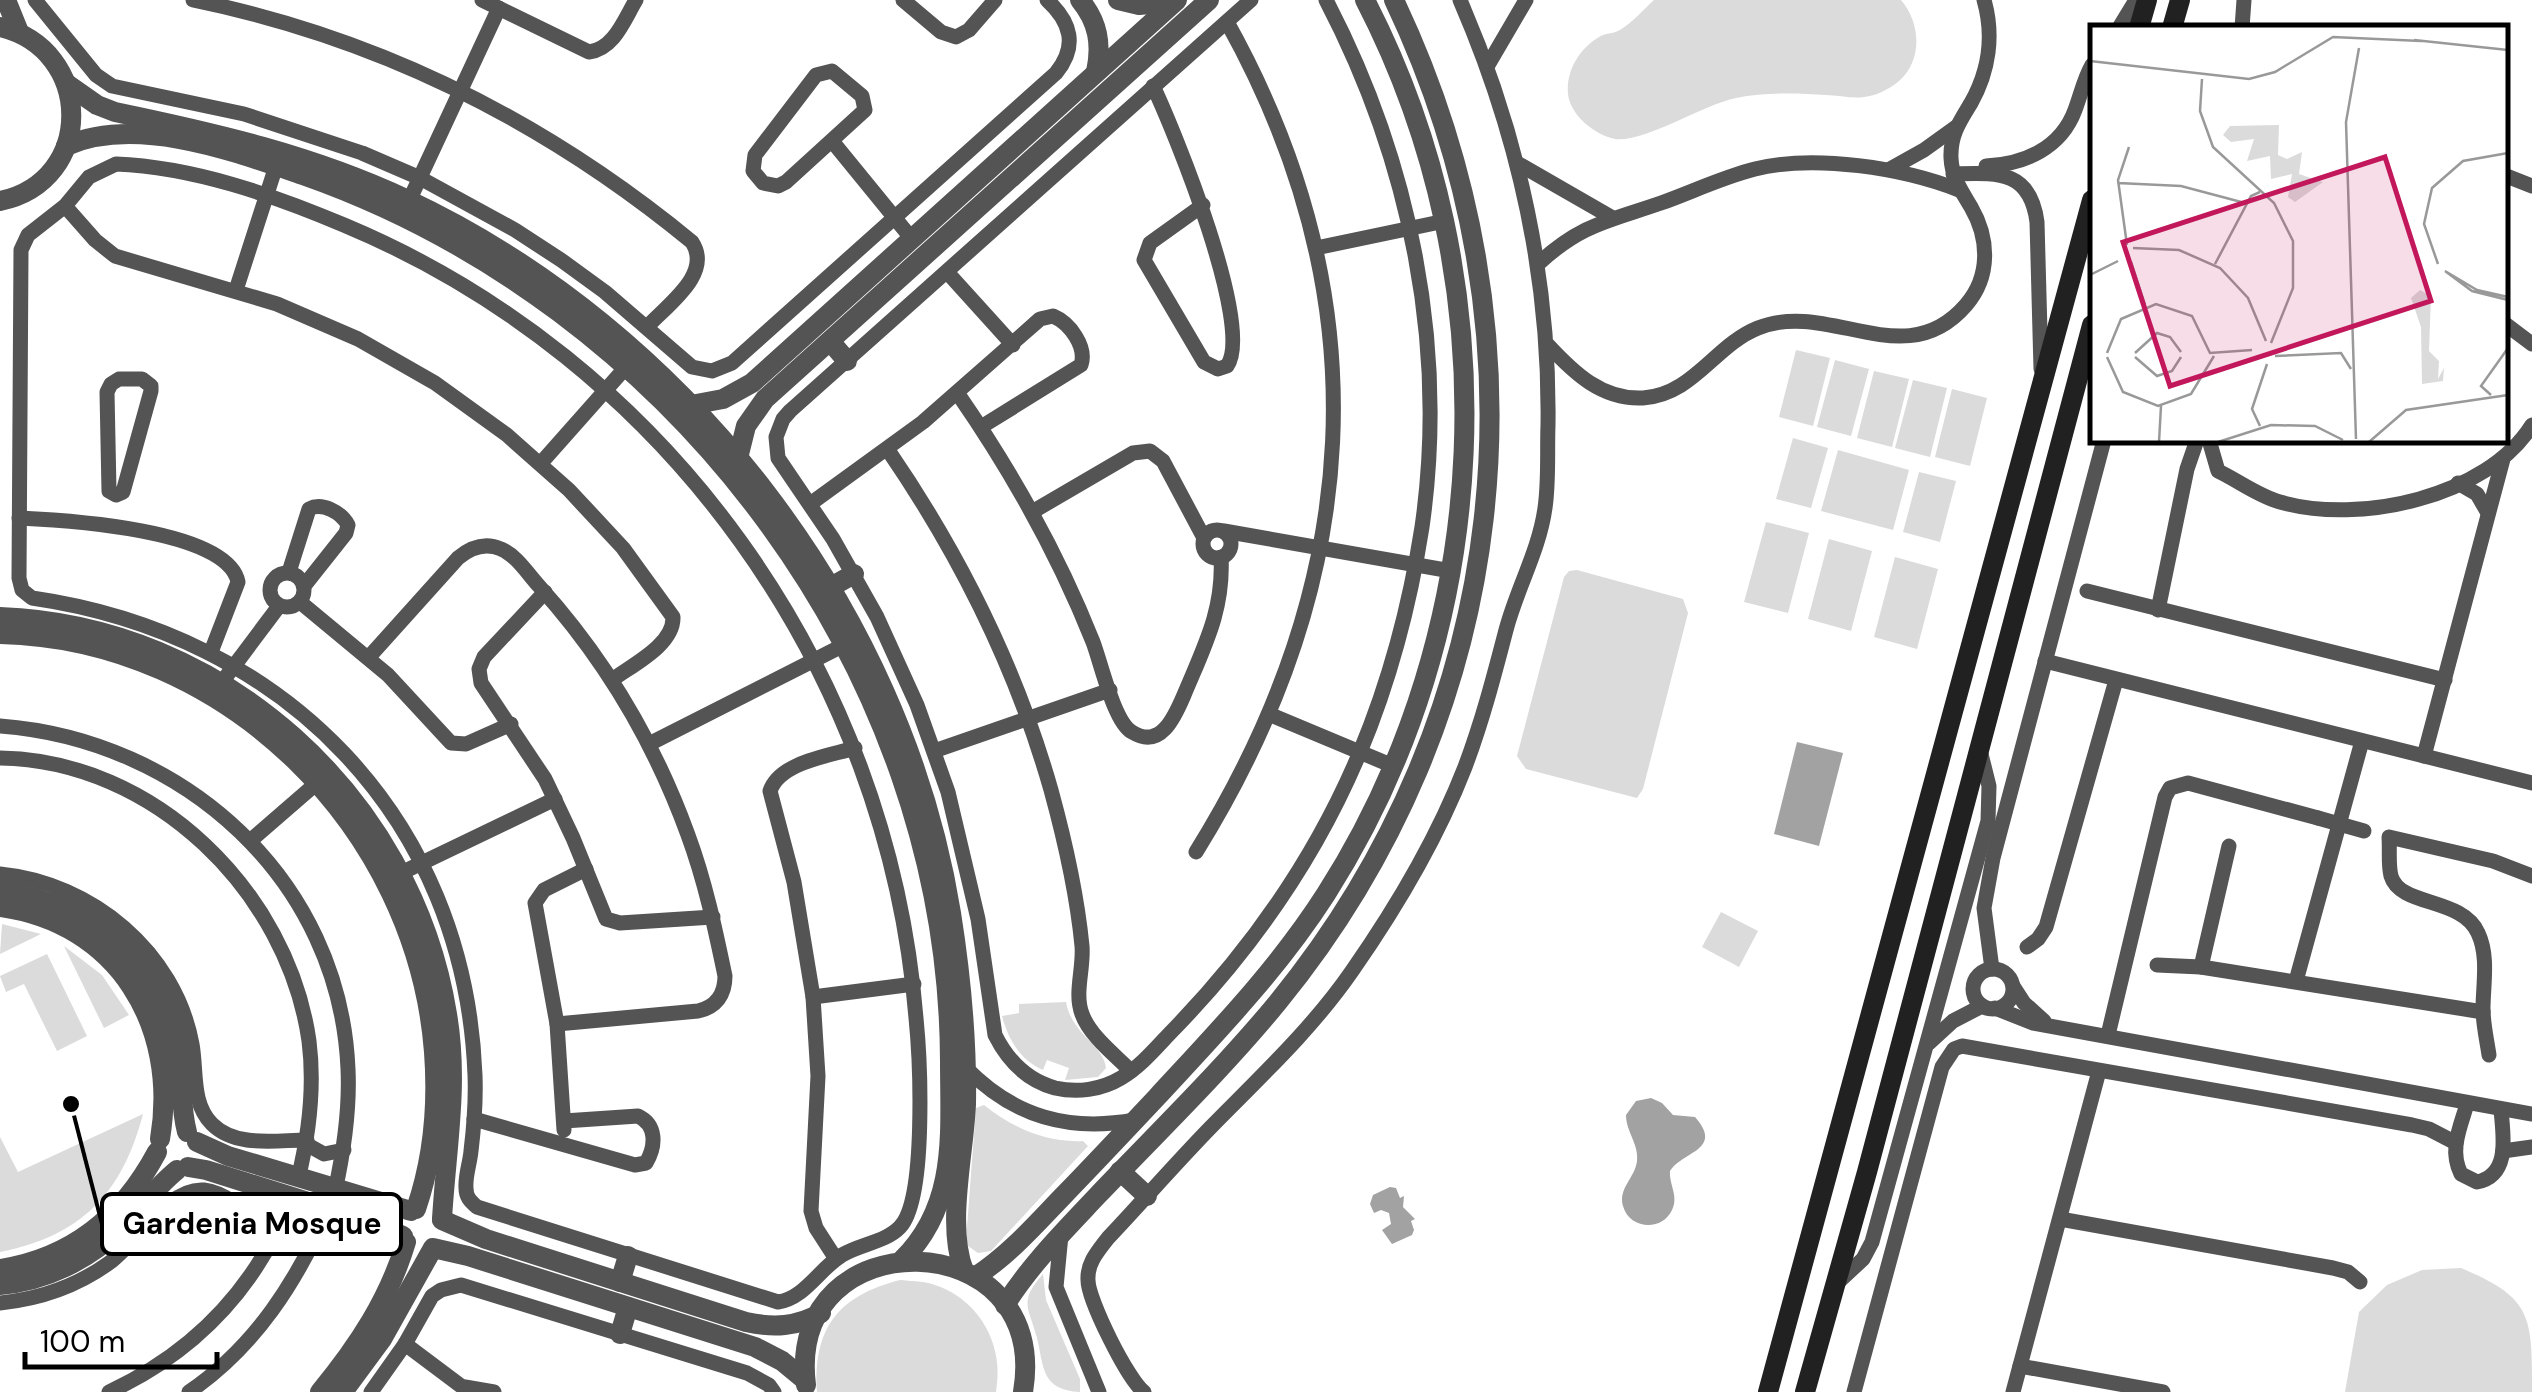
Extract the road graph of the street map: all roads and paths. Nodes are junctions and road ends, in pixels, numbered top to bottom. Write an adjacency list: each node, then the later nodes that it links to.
1 (6, 0): 30 (street)
2 (35, 0): 49 (street)
3 (193, 0): 37 (street)
4 (482, 0): 24 (street)
5 (636, 0): 24 (street)
6 (903, 0): 7 (street)
7 (995, 0)
8 (1047, 0): 59 (street)
9 (1080, 0): 33 (street)
10 (1118, 0): 23 (street)
11 (1209, 0): 70 (street)
12 (1251, 0): 25 (street)
13 (1326, 0): 61 (street)
14 (1365, 0): 38 (street)
15 (1394, 0): 35 (street)
16 (1460, 0): 31 (street)
17 (1526, 0): 31 (street)
18 (1984, 0): 40 (street)
19 (2136, 0): 26 (street)
20 (2147, 0): 27 (main road)
21 (2180, 0): 28 (main road)
22 (2244, 0): 29 (street)
23 (1176, 1): 33 (street)
24 (500, 8): 37 (street)
25 (1227, 22): 36 (street); 63 (street)
26 (2121, 25)
27 (2140, 25)
28 (2173, 25)
29 (2242, 25)
30 (10, 30): 34 (street)
31 (1488, 65): 43 (street)
32 (2090, 70): 47 (street)
33 (1096, 72): 62 (street)
34 (67, 84): 39 (street); 42 (street)
35 (1431, 84): 38 (street); 136 (street)
36 (1153, 86): 55 (street); 65 (street)
37 (461, 90): 49 (street); 68 (street)
38 (1408, 94): 60 (street)
39 (137, 125): 42 (street); 44 (street); 53 (street)
40 (1956, 127): 45 (street); 46 (street)
41 (832, 140): 41 (street); 59 (street)
42 (66, 146): 54 (street)
43 (1516, 164): 58 (street); 64 (street)
44 (276, 166): 52 (street); 75 (street)
45 (1890, 169): 51 (street); 58 (street)
46 (1952, 170): 47 (street); 51 (street)
47 (2008, 170): 76 (street)
48 (2507, 175): 50 (street)
49 (420, 178): 53 (street); 68 (street)
50 (2532, 186)
51 (1960, 190): 73 (street)
52 (266, 196): 56 (street); 66 (street); 77 (street)
53 (409, 200): 79 (street)
54 (2, 205)
55 (1202, 205): 55 (street)
56 (65, 206): 66 (street); 96 (street)
57 (2090, 207): 76 (main road)
58 (1611, 217): 64 (street)
59 (895, 218): 62 (street); 68 (street)
60 (1445, 221): 61 (street); 103 (street)
61 (1410, 229): 63 (street); 102 (street)
62 (912, 240): 79 (street)
63 (1316, 248): 100 (street)
64 (1538, 264): 73 (street)
65 (946, 272): 71 (street); 74 (street)
66 (236, 290): 88 (street)
67 (2507, 325): 72 (street)
68 (647, 327)
69 (2090, 333): 130 (main road)
70 (830, 341): 74 (street); 86 (street)
71 (1013, 344): 78 (street); 81 (street)
72 (2532, 344)
73 (1548, 345): 187 (street)
74 (847, 361): 93 (street)
75 (628, 366): 77 (street); 113 (street)
76 (2042, 383): 225 (main road)
77 (606, 390): 88 (street); 116 (street)
78 (958, 394): 81 (street); 85 (street)
79 (691, 405): 86 (street)
80 (2532, 424): 87 (street)
81 (981, 427): 94 (street)
82 (2103, 442): 117 (street)
83 (2197, 442): 91 (street)
84 (2210, 442): 89 (street)
85 (888, 450): 93 (street); 124 (street)
86 (738, 458): 106 (street)
87 (2503, 460): 90 (street); 95 (street)
88 (540, 463): 119 (street)
89 (2218, 471): 90 (street); 91 (street)
90 (2458, 483): 95 (street)
91 (2183, 488): 111 (street)
92 (116, 495): 92 (street); 97 (street)
93 (810, 504): 105 (street)
94 (1032, 512): 99 (street); 122 (street)
95 (2488, 513): 121 (street)
96 (19, 518): 97 (street); 114 (street)
97 (112, 525): 114 (street)
98 (1224, 531): 99 (street); 100 (street); 101 (street)
99 (1204, 538): 101 (street)
100 (1320, 548): 102 (street); 123 (street)
101 (1221, 556): 122 (street)
102 (1415, 565): 103 (street); 132 (street)
103 (1451, 571): 135 (street)
104 (289, 572): 109 (street); 109 (street); 110 (street)
105 (854, 574): 106 (street); 131 (street)
106 (828, 588): 168 (street)
107 (2087, 591): 111 (street)
108 (545, 592): 115 (street); 119 (street); 125 (street)
109 (302, 594): 110 (street); 115 (street)
110 (279, 606): 118 (street)
111 (2158, 610): 121 (street)
112 (3, 617): 118 (street); 137 (street)
113 (844, 645): 116 (street); 199 (street)
114 (211, 652): 118 (street)
115 (369, 657): 125 (street)
116 (816, 660): 128 (street); 129 (street)
117 (2045, 661): 120 (street); 156 (street)
118 (228, 674): 144 (street); 146 (street)
119 (612, 680): 128 (street)
120 (2116, 680): 127 (street); 152 (street)
121 (2445, 680): 133 (street)
122 (1110, 690): 124 (street)
123 (1270, 714): 132 (street); 143 (street)
124 (1029, 718): 131 (street); 170 (street)
125 (511, 724): 139 (street)
126 (0, 726): 141 (street)
127 (2362, 741): 133 (street); 157 (street)
128 (649, 744): 151 (street)
129 (855, 748): 158 (street); 160 (street)
130 (1980, 748): 153 (street); 205 (main road)
131 (934, 751): 170 (street)
132 (1360, 753): 135 (street); 170 (street)
133 (2424, 756): 138 (street)
134 (0, 758): 178 (street)
135 (1396, 760): 136 (street); 174 (street)
136 (1421, 762): 185 (street)
137 (318, 782): 141 (street); 189 (street)
138 (2532, 784)
139 (555, 799): 144 (street); 145 (street)
140 (2389, 837): 148 (street); 162 (street); 165 (street, bridge)
141 (250, 840): 183 (street)
142 (2229, 846): 155 (street)
143 (1196, 852)
144 (421, 863): 146 (street); 173 (street)
145 (586, 869): 151 (street); 164 (street)
146 (401, 872): 191 (street)
147 (0, 874): 178 (street)
148 (2532, 876)
149 (0, 890): 176 (street)
150 (0, 908): 181 (street)
151 (713, 917): 164 (street)
152 (2027, 948)
153 (1951, 958): 156 (street); 166 (street)
154 (2157, 965): 155 (street)
155 (2201, 967): 157 (street)
156 (1986, 970): 159 (street); 161 (street)
157 (2296, 981): 162 (street)
158 (914, 984): 160 (street); 198 (street)
159 (2013, 986): 161 (street); 163 (street)
160 (813, 996): 198 (street)
161 (1988, 1007): 163 (street); 166 (street)
162 (2482, 1012): 167 (street)
163 (2048, 1023): 165 (street)
164 (556, 1024): 175 (street)
165 (2108, 1035): 171 (street)
166 (1928, 1042): 205 (street)
167 (2489, 1056)
168 (966, 1068): 174 (street); 201 (street)
169 (2099, 1071): 177 (street); 190 (street); 227 (street)
170 (1131, 1072)
171 (2460, 1103): 172 (street); 177 (street)
172 (2517, 1112): 180 (street)
173 (474, 1119): 179 (street); 197 (street)
174 (1135, 1120): 201 (street)
175 (564, 1121): 179 (street); 179 (street)
176 (192, 1137): 181 (street); 184 (street); 186 (street)
177 (2456, 1137): 180 (street)
178 (306, 1142): 183 (street); 186 (street)
179 (564, 1144)
180 (2504, 1144): 182 (street)
181 (158, 1146): 184 (street); 200 (street)
182 (2532, 1148)
183 (344, 1150): 188 (street)
184 (182, 1169): 186 (street); 204 (street)
185 (1120, 1171): 187 (street); 193 (street)
186 (295, 1188): 188 (street); 192 (street)
187 (1147, 1196): 224 (street)
188 (332, 1200): 189 (street); 194 (street); 195 (street)
189 (413, 1210): 191 (street); 194 (street)
190 (2060, 1219): 203 (street); 212 (street)
191 (442, 1220): 196 (street); 202 (street)
192 (278, 1232): 195 (street); 206 (street); 216 (street)
193 (1062, 1234): 207 (street); 223 (street)
194 (404, 1239): 196 (street); 218 (street)
195 (313, 1246): 217 (street)
196 (433, 1248): 208 (street); 219 (street)
197 (628, 1256): 198 (street); 202 (street)
198 (836, 1259)
199 (902, 1260): 201 (street); 209 (street)
200 (0, 1269)
201 (969, 1274): 207 (street)
202 (620, 1282): 209 (street)
203 (2360, 1282)
204 (0, 1285)
205 (1835, 1285): 226 (main road)
206 (0, 1303)
207 (1005, 1305): 214 (street)
208 (628, 1307): 210 (street); 213 (street)
209 (820, 1312): 213 (street)
210 (620, 1334): 211 (street); 222 (street)
211 (404, 1344): 215 (street); 220 (street)
212 (2020, 1366): 228 (street); 229 (street)
213 (807, 1386)
214 (1030, 1388)
215 (467, 1389): 221 (street)
216 (110, 1392)
217 (189, 1392)
218 (320, 1392)
219 (343, 1392)
220 (371, 1392)
221 (494, 1392)
222 (774, 1392)
223 (1099, 1392)
224 (1144, 1392)
225 (1768, 1392)
226 (1805, 1392)
227 (1854, 1392)
228 (2013, 1392)
229 (2164, 1392)

